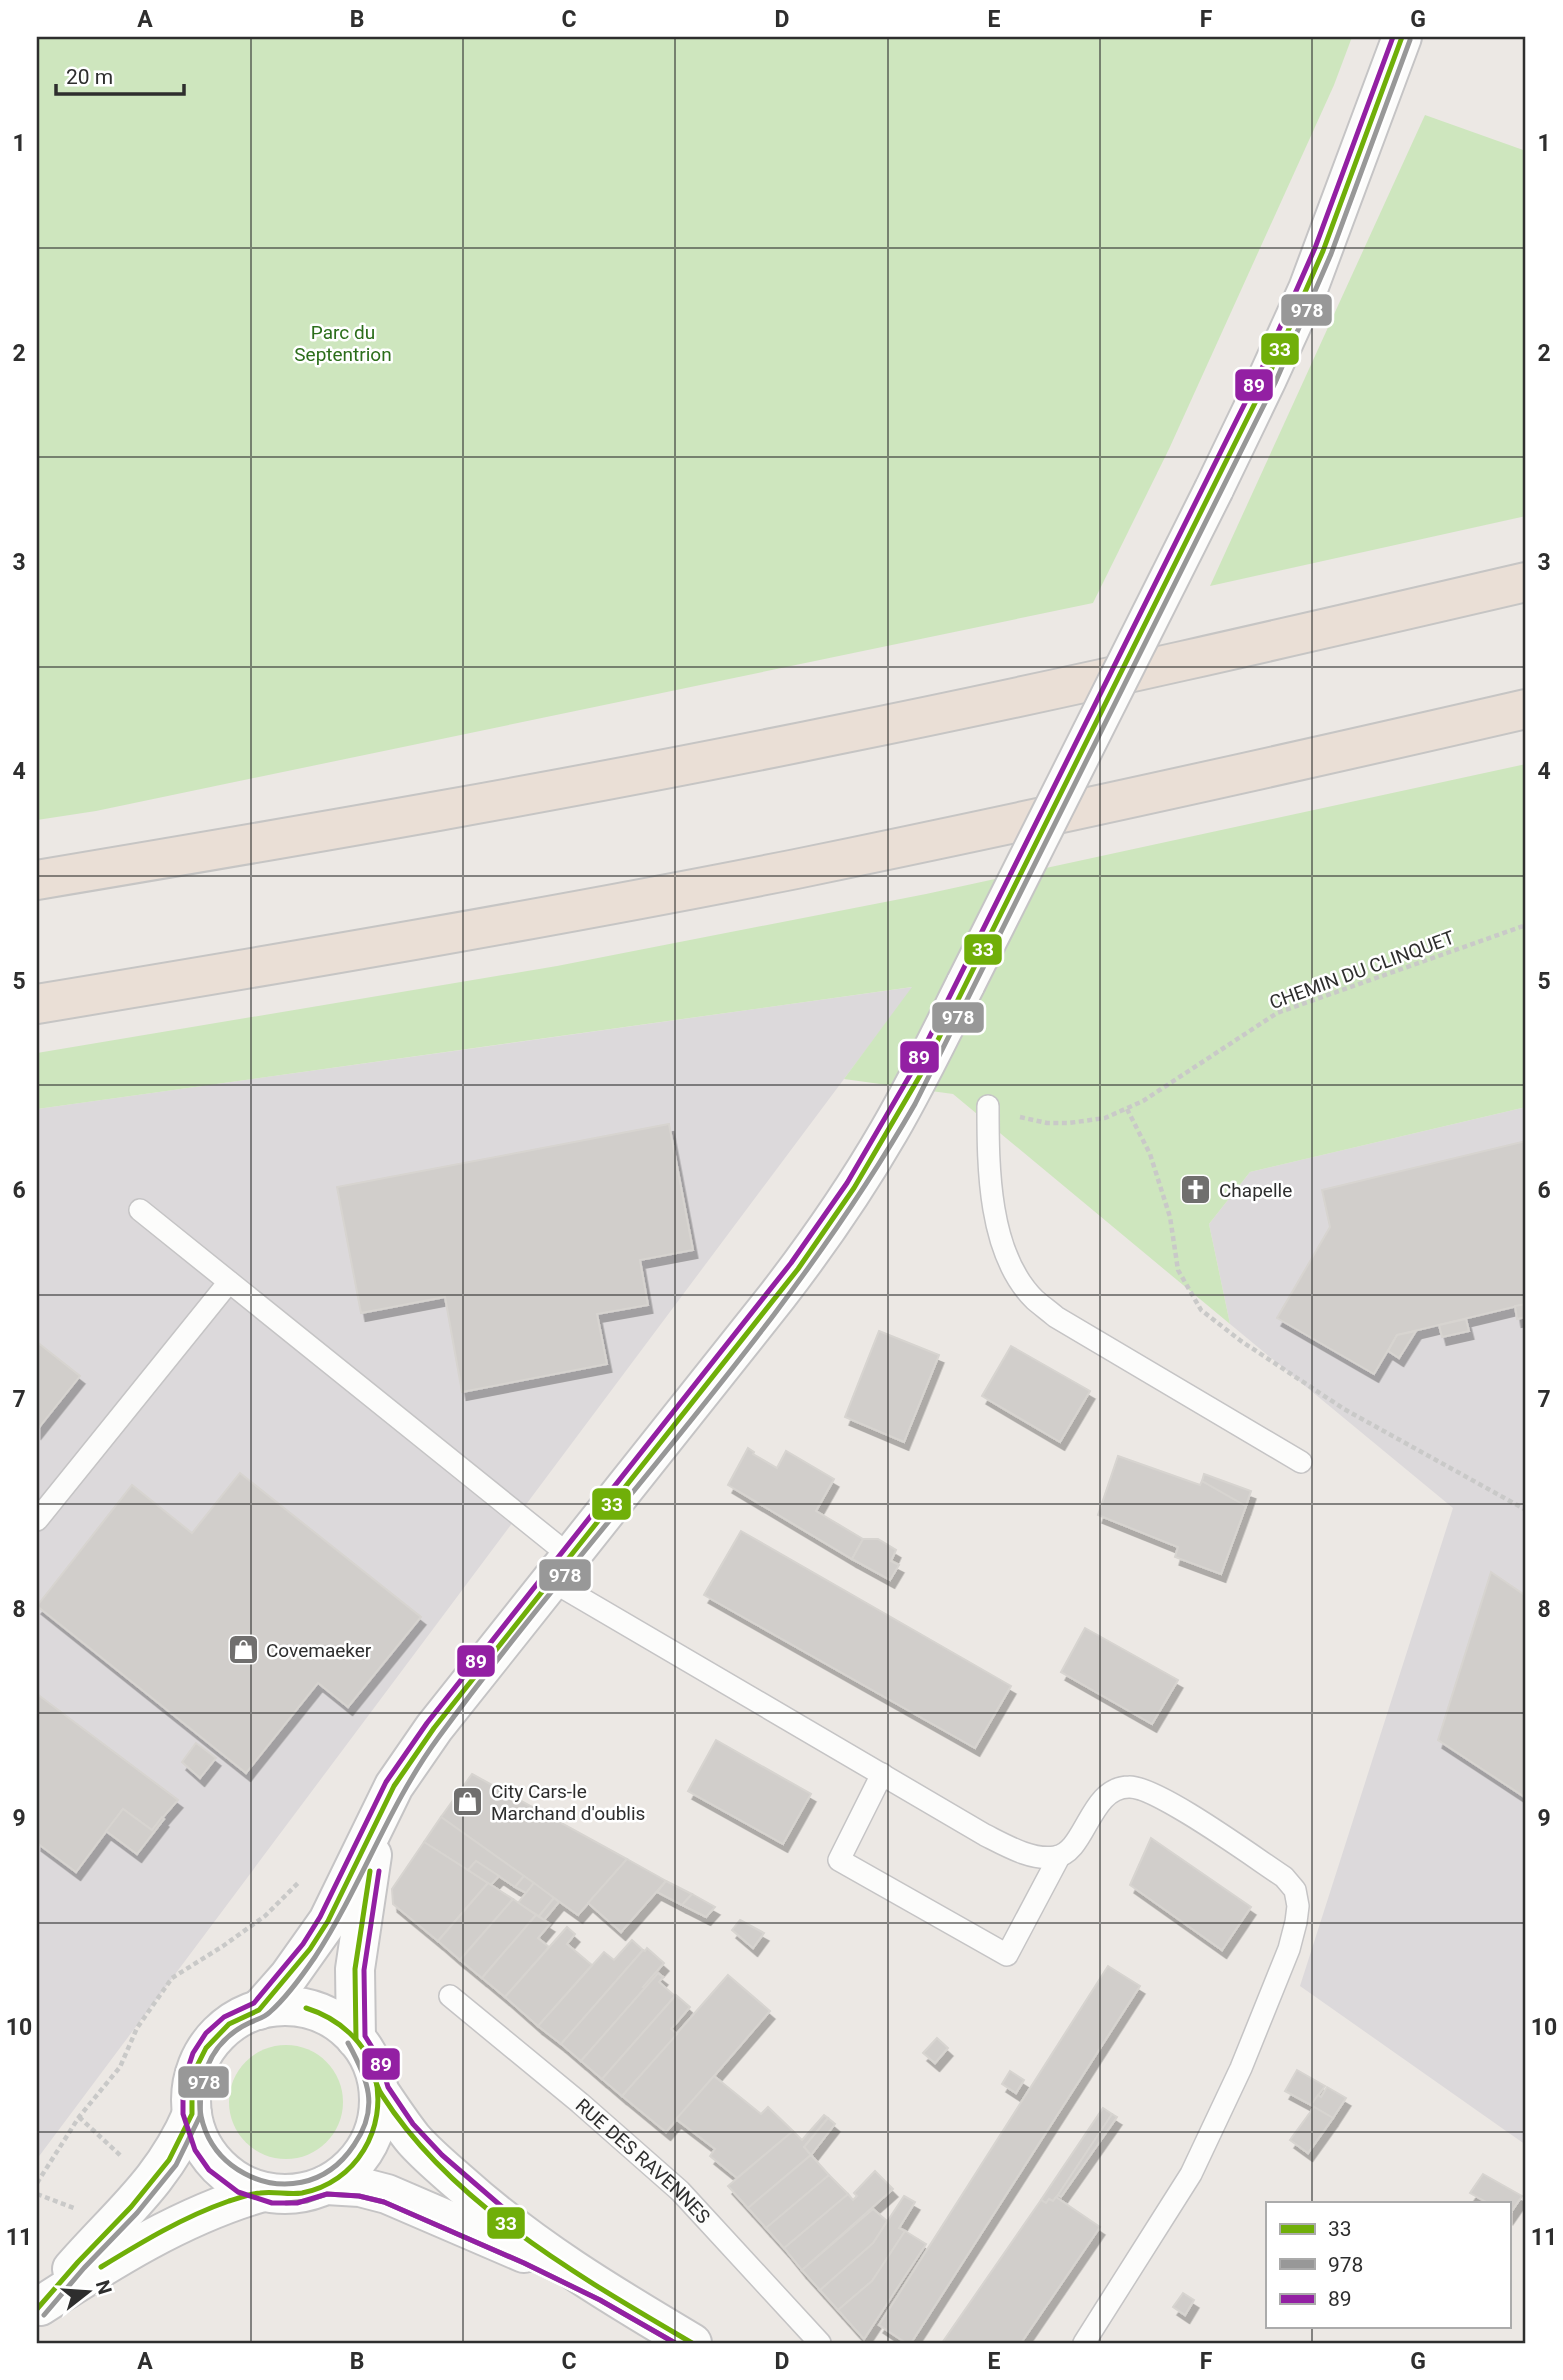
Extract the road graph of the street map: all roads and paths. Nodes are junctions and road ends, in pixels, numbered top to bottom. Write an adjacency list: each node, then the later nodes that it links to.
1 (1402, 37): 15 (main road, bridge)
2 (1526, 582): 4 (highway)
3 (1526, 709): 6 (highway)
4 (37, 880)
5 (1526, 925): 8 (path, CHEMIN DU CLINQUET)
6 (37, 1004)
7 (988, 1106): 12 (lane)
8 (1127, 1110): 9 (path, CHEMIN DU CLINQUET); 13 (path)
9 (1023, 1118)
10 (140, 1210): 11 (lane)
11 (229, 1282): 14 (lane); 15 (lane)
12 (1301, 1462)
13 (1526, 1510)
14 (37, 1520)
15 (560, 1568): 16 (lane); 17 (main road)
16 (882, 1774): 18 (lane); 18 (lane)
17 (376, 1825): 20 (main road); 23 (main road)
18 (1059, 1857): 32 (lane)
19 (272, 1909): 20 (path)
20 (320, 1934): 22 (main road)
21 (450, 1996): 31 (lane, RUE DES RAVENNES)
22 (259, 2010): 23 (main road); 25 (main road)
23 (356, 2039): 24 (main road)
24 (379, 2091): 26 (main road); 28 (main road)
25 (192, 2114): 27 (main road); 29 (main road)
26 (326, 2185): 27 (main road); 28 (main road)
27 (263, 2192): 29 (main road)
28 (604, 2292): 30 (main road)
29 (38, 2307)
30 (692, 2343)
31 (820, 2343)
32 (1084, 2343)

